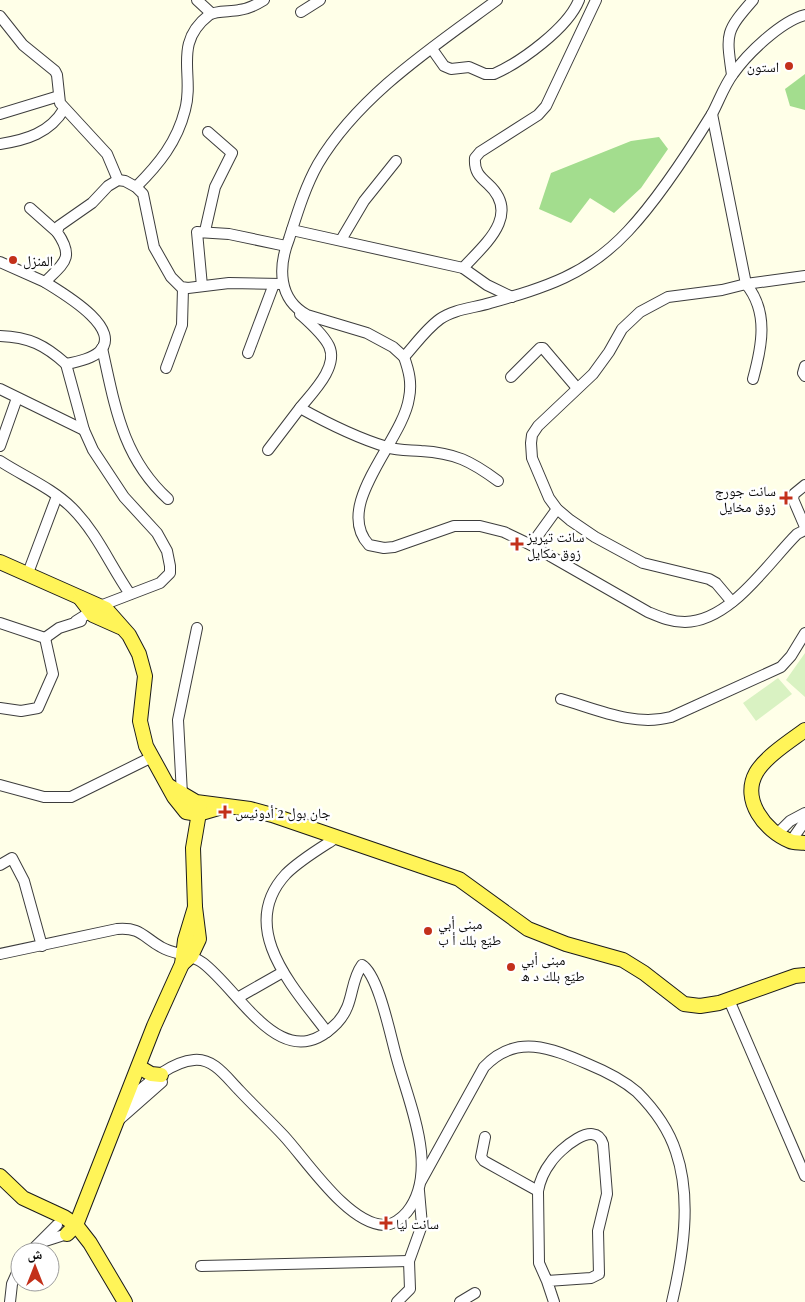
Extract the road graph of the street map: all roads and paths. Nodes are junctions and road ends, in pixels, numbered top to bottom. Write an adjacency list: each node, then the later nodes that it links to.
1 (197, 0): 9 (street)
2 (264, 0): 9 (street)
3 (320, 0): 8 (street)
4 (496, 0): 12 (street)
5 (579, 0): 12 (street)
6 (596, 0): 30 (street)
7 (753, 0): 13 (street)
8 (301, 12)
9 (211, 13): 22 (street)
10 (805, 15): 13 (street)
11 (0, 16): 14 (street)
12 (432, 50): 24 (street)
13 (732, 74): 17 (street)
14 (59, 96): 15 (street); 16 (street)
15 (64, 109): 19 (street); 21 (street)
16 (0, 114)
17 (712, 114): 34 (street); 37 (street)
18 (208, 132): 25 (street)
19 (0, 144)
20 (396, 160): 27 (street)
21 (118, 180): 22 (street); 26 (street)
22 (136, 187): 36 (street)
23 (30, 208): 26 (street)
24 (292, 230): 27 (street); 28 (street)
25 (205, 231): 28 (street); 35 (street)
26 (57, 232): 32 (street)
27 (342, 240): 30 (street)
28 (286, 246): 33 (street)
29 (2, 261): 32 (street)
30 (463, 268): 37 (street)
31 (805, 276): 34 (street)
32 (45, 282): 40 (street)
33 (278, 284): 35 (street); 38 (street); 41 (street)
34 (746, 284): 48 (street); 50 (street)
35 (202, 286): 36 (street)
36 (183, 288): 45 (street)
37 (512, 297): 42 (street)
38 (296, 309): 42 (street); 52 (street)
39 (0, 336): 43 (street)
40 (102, 348): 43 (street); 61 (street)
41 (248, 353)
42 (404, 357): 55 (street)
43 (66, 364): 53 (street)
44 (805, 366): 46 (street)
45 (166, 368)
46 (805, 376)
47 (511, 377): 50 (street)
48 (753, 379)
49 (0, 388): 51 (street)
50 (577, 388): 62 (street)
51 (17, 398): 53 (street); 54 (street)
52 (300, 408): 55 (street); 56 (street)
53 (84, 430): 67 (street)
54 (0, 446)
55 (389, 448): 58 (street); 64 (street)
56 (268, 450)
57 (0, 461): 60 (street)
58 (498, 481)
59 (805, 485): 63 (street)
60 (57, 496): 66 (street); 67 (street)
61 (168, 499)
62 (556, 509): 64 (street); 68 (street)
63 (805, 529): 68 (street)
64 (531, 545): 68 (street)
65 (0, 562): 66 (main road)
66 (28, 572): 69 (main road)
67 (128, 595): 69 (street)
68 (732, 602)
69 (100, 612): 73 (street); 77 (main road)
70 (0, 623): 73 (street)
71 (197, 628): 79 (street)
72 (805, 634): 74 (street)
73 (45, 638): 75 (street)
74 (561, 699)
75 (0, 708)
76 (805, 730): 82 (main road)
77 (152, 757): 78 (street); 79 (main road)
78 (0, 785)
79 (191, 804): 83 (main road); 87 (main road)
80 (805, 813): 82 (street)
81 (805, 821): 84 (street)
82 (780, 830): 84 (main road)
83 (336, 838): 89 (street); 92 (main road)
84 (798, 840)
85 (0, 865): 86 (street)
86 (42, 946): 87 (street); 88 (street)
87 (188, 951): 91 (street); 94 (main road)
88 (0, 954)
89 (283, 972): 91 (street); 93 (street)
90 (805, 976): 92 (main road)
91 (239, 998): 93 (street)
92 (729, 1000): 101 (street)
93 (327, 1032): 102 (street)
94 (139, 1067): 96 (main road); 97 (main road)
95 (219, 1070): 96 (street); 98 (street); 102 (street)
96 (160, 1075): 97 (street)
97 (127, 1101): 98 (main road)
98 (120, 1119): 104 (main road)
99 (485, 1137): 103 (street)
100 (0, 1176): 104 (main road)
101 (805, 1176)
102 (420, 1186): 106 (street); 114 (street)
103 (538, 1191): 108 (street); 108 (street)
104 (66, 1225): 105 (street); 110 (main road)
105 (41, 1242)
106 (409, 1261): 107 (street); 111 (street)
107 (201, 1266)
108 (547, 1281): 113 (street)
109 (475, 1293): 112 (street)
110 (125, 1302)
111 (397, 1302)
112 (460, 1302)
113 (554, 1302)
114 (672, 1302)

